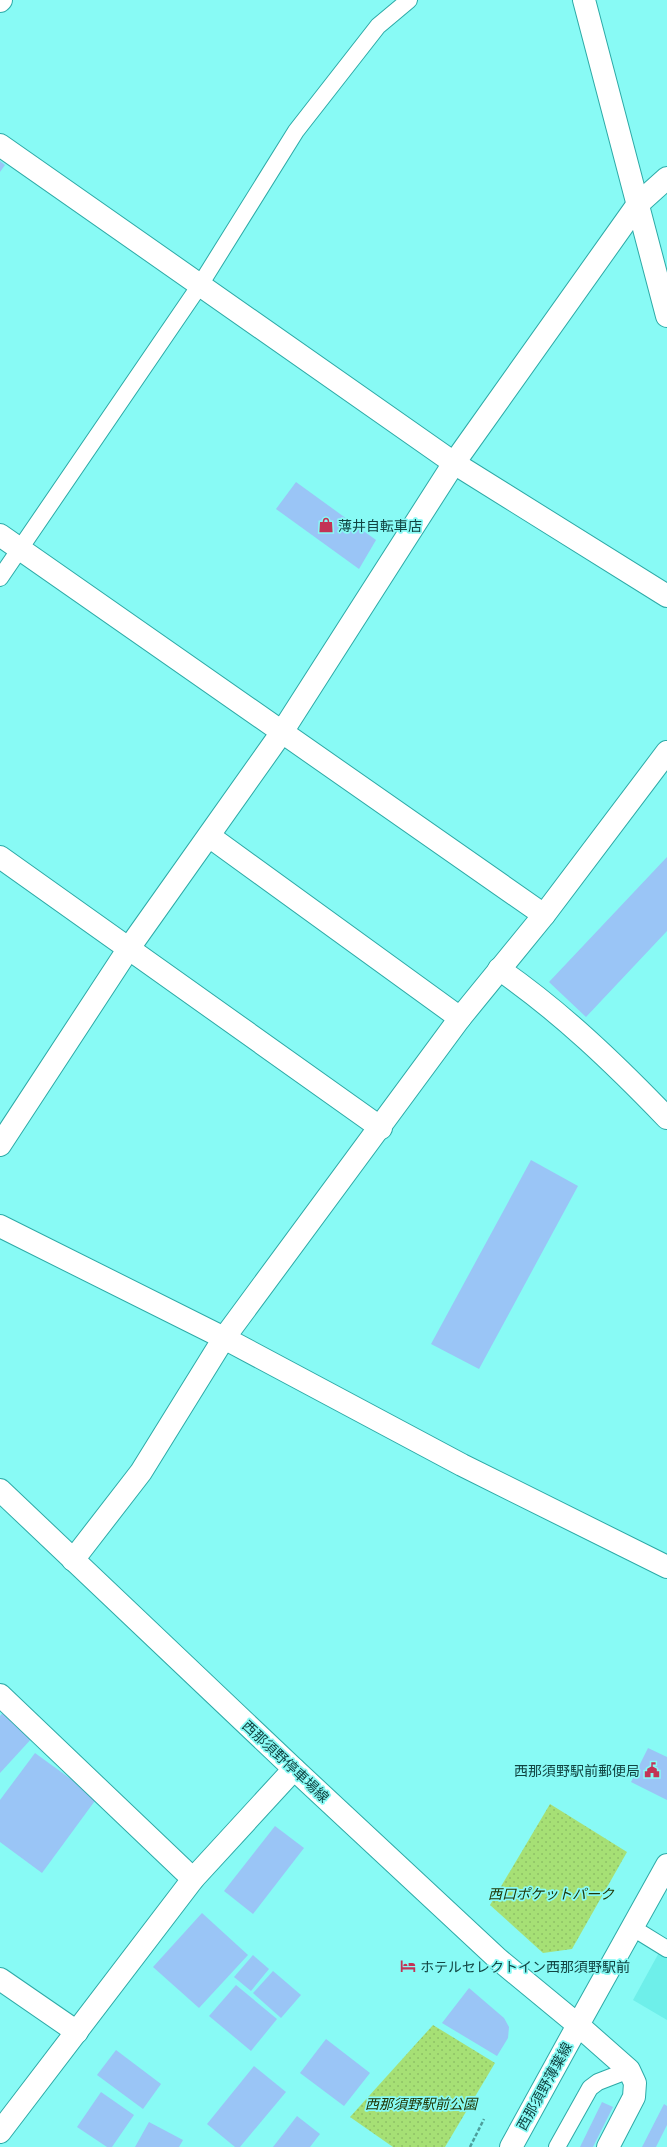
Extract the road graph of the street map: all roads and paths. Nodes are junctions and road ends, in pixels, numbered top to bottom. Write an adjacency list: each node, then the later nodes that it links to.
1 (409, 0): 6 (lane)
2 (584, 0): 5 (street)
3 (0, 145): 6 (street)
4 (667, 178): 5 (street)
5 (638, 204): 7 (street); 8 (street)
6 (200, 285): 8 (street); 10 (lane)
7 (667, 316)
8 (454, 463): 12 (street); 13 (street)
9 (0, 535): 10 (street)
10 (19, 549): 11 (lane); 13 (street)
11 (0, 578)
12 (667, 596)
13 (282, 732): 15 (street); 17 (street)
14 (667, 752): 17 (street)
15 (209, 836): 18 (street); 20 (street)
16 (0, 857): 18 (street)
17 (544, 915): 19 (street)
18 (129, 948): 22 (street); 23 (street)
19 (499, 969): 20 (street); 21 (street)
20 (460, 1018): 22 (street)
21 (667, 1118)
22 (381, 1128): 25 (street)
23 (0, 1145)
24 (0, 1226): 25 (street)
25 (224, 1338): 27 (street); 28 (street)
26 (0, 1490): 27 (street, 西那須野停車場線)
27 (73, 1560): 30 (street, 西那須野停車場線)
28 (667, 1567)
29 (0, 1694): 32 (street)
30 (294, 1769): 32 (street); 36 (street, 西那須野停車場線)
31 (667, 1865): 33 (street, 西那須野薄葉線)
32 (193, 1879): 37 (street)
33 (633, 1928): 34 (lane); 36 (street, 西那須野薄葉線)
34 (667, 1949)
35 (0, 1979): 37 (street)
36 (578, 2025): 38 (street, 西那須野停車場線); 42 (street, 西那須野薄葉線)
37 (77, 2032): 40 (street)
38 (629, 2070): 43 (lane); 44 (street)
39 (484, 2119): 41 (path)
40 (0, 2132)
41 (470, 2147)
42 (511, 2147)
43 (557, 2147)
44 (608, 2147)

